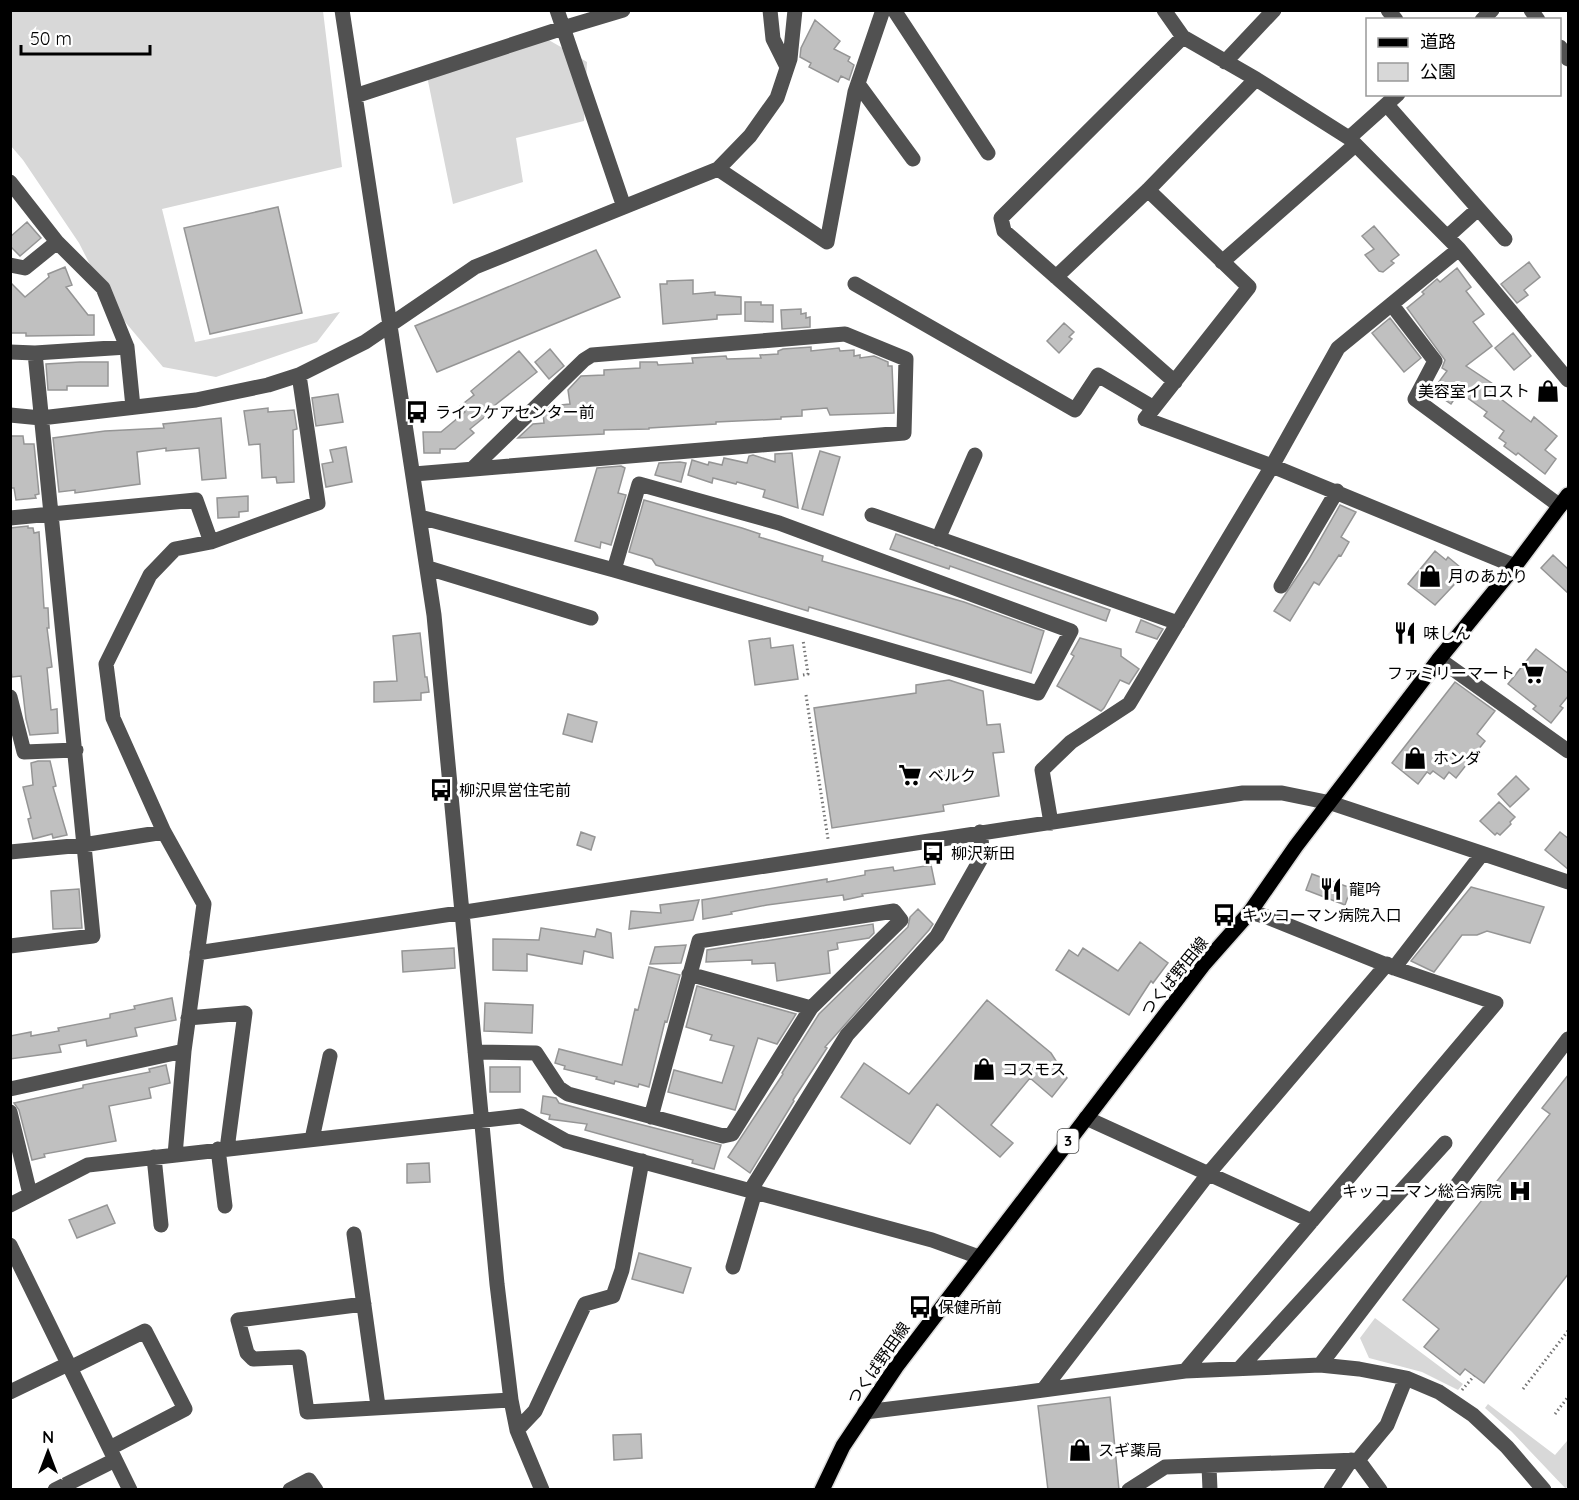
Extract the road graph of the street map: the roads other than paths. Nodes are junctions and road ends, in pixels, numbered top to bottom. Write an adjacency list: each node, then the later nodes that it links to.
1 (342, 10): 16 (street)
2 (557, 10): 10 (street)
3 (623, 10): 10 (street)
4 (770, 10): 13 (street)
5 (795, 10): 13 (street)
6 (883, 10): 15 (street)
7 (894, 10): 19 (street)
8 (1164, 10): 11 (street)
9 (1274, 10): 12 (street)
10 (563, 28): 16 (street); 24 (street)
11 (1183, 37): 12 (street); 32 (street)
12 (1225, 62): 14 (street)
13 (788, 67): 21 (street)
14 (1256, 79): 18 (street); 23 (street)
15 (858, 84): 20 (street); 21 (street)
16 (355, 96): 35 (street)
17 (1392, 100): 18 (street); 25 (street)
18 (1352, 141): 26 (street); 30 (street)
19 (988, 153)
20 (913, 159)
21 (718, 169): 24 (street)
22 (10, 182): 28 (street)
23 (1149, 190): 30 (street); 32 (street)
24 (624, 207): 35 (street)
25 (1478, 208): 26 (street); 27 (street)
26 (1447, 237): 29 (street)
27 (1505, 238)
28 (57, 242): 31 (street); 36 (street)
29 (1459, 249): 34 (street); 40 (street)
30 (1222, 262): 41 (street)
31 (10, 265)
32 (1056, 277): 41 (street)
33 (855, 284): 43 (street)
34 (1392, 305): 47 (street); 51 (street)
35 (391, 324): 39 (street); 49 (street)
36 (128, 347): 38 (street); 42 (street)
37 (10, 352): 38 (street)
38 (35, 353): 45 (street)
39 (299, 375): 42 (street); 57 (street)
40 (1569, 380)
41 (1175, 382): 43 (street)
42 (133, 407): 45 (street)
43 (1154, 408): 47 (street)
44 (10, 416): 45 (street)
45 (41, 418): 52 (street)
46 (975, 455): 56 (street)
47 (1272, 466): 50 (street); 63 (street)
48 (472, 468): 48 (street); 49 (street)
49 (414, 474): 54 (street)
50 (1337, 491): 58 (street); 61 (street)
51 (1564, 501): 58 (main road, つくば野田線 / 3)
52 (51, 514): 55 (street); 57 (street); 66 (street)
53 (872, 515): 56 (street)
54 (420, 517): 59 (street); 60 (street)
55 (10, 518)
56 (938, 539): 63 (street)
57 (211, 542): 70 (street)
58 (1515, 566): 64 (main road, つくば野田線 / 3)
59 (428, 568): 62 (street); 76 (street)
60 (614, 570): 60 (street)
61 (1281, 586)
62 (591, 618)
63 (1178, 623): 69 (street)
64 (1439, 658): 67 (street); 68 (main road, つくば野田線 / 3)
65 (10, 697): 66 (street)
66 (76, 750): 72 (street)
67 (1569, 752)
68 (1331, 803): 69 (street); 74 (street); 77 (main road, つくば野田線 / 3)
69 (1051, 823): 71 (street)
70 (164, 832): 72 (street); 79 (street)
71 (980, 832): 76 (street); 100 (street)
72 (83, 845): 73 (street); 78 (street)
73 (10, 852)
74 (1482, 854): 75 (street); 80 (street)
75 (1569, 882)
76 (463, 912): 79 (street); 86 (street)
77 (1250, 912): 80 (street); 91 (main road, つくば野田線 / 3)
78 (10, 946)
79 (197, 953): 83 (street)
80 (1390, 966): 99 (street); 104 (street)
81 (689, 974): 82 (street); 82 (street); 90 (street)
82 (811, 1008): 90 (street)
83 (188, 1018): 85 (street); 95 (street)
84 (1569, 1039): 111 (street)
85 (184, 1051): 88 (street); 96 (street)
86 (475, 1052): 90 (street); 92 (street)
87 (330, 1056): 93 (street)
88 (10, 1089)
89 (10, 1113): 101 (street)
90 (651, 1117)
91 (1086, 1118): 99 (street); 108 (main road, つくば野田線 / 3)
92 (482, 1119): 93 (street); 98 (street); 118 (street)
93 (312, 1139): 95 (street)
94 (1444, 1143): 113 (street)
95 (223, 1149): 96 (street); 103 (street)
96 (175, 1155): 97 (street)
97 (154, 1157): 101 (street); 105 (street)
98 (642, 1161): 100 (street); 121 (street)
99 (1209, 1173): 104 (street); 116 (street)
100 (752, 1191): 108 (street); 109 (street)
101 (30, 1194): 102 (street)
102 (10, 1205)
103 (225, 1206)
104 (1312, 1221): 114 (street)
105 (161, 1225)
106 (354, 1234): 110 (street)
107 (10, 1245): 112 (street)
108 (979, 1257): 120 (main road, つくば野田線 / 3)
109 (734, 1268)
110 (364, 1304): 119 (street); 119 (street)
111 (1320, 1365): 113 (street); 115 (street)
112 (69, 1366): 117 (street); 122 (street); 122 (street)
113 (1239, 1369): 114 (street)
114 (1185, 1371): 116 (street)
115 (1406, 1378): 123 (street); 135 (street)
116 (1043, 1390): 120 (street)
117 (10, 1392)
118 (511, 1400): 119 (street); 121 (street)
119 (378, 1406)
120 (864, 1412): 130 (main road, つくば野田線 / 3)
121 (517, 1430): 129 (street)
122 (112, 1454): 125 (street); 126 (street)
123 (1354, 1460): 124 (street); 133 (street); 134 (street)
124 (1209, 1466): 131 (street); 132 (street)
125 (55, 1490)
126 (130, 1490)
127 (290, 1490): 128 (street)
128 (316, 1490)
129 (542, 1490)
130 (822, 1490)
131 (1129, 1490)
132 (1210, 1490)
133 (1331, 1490)
134 (1380, 1490)
135 (1544, 1490)

